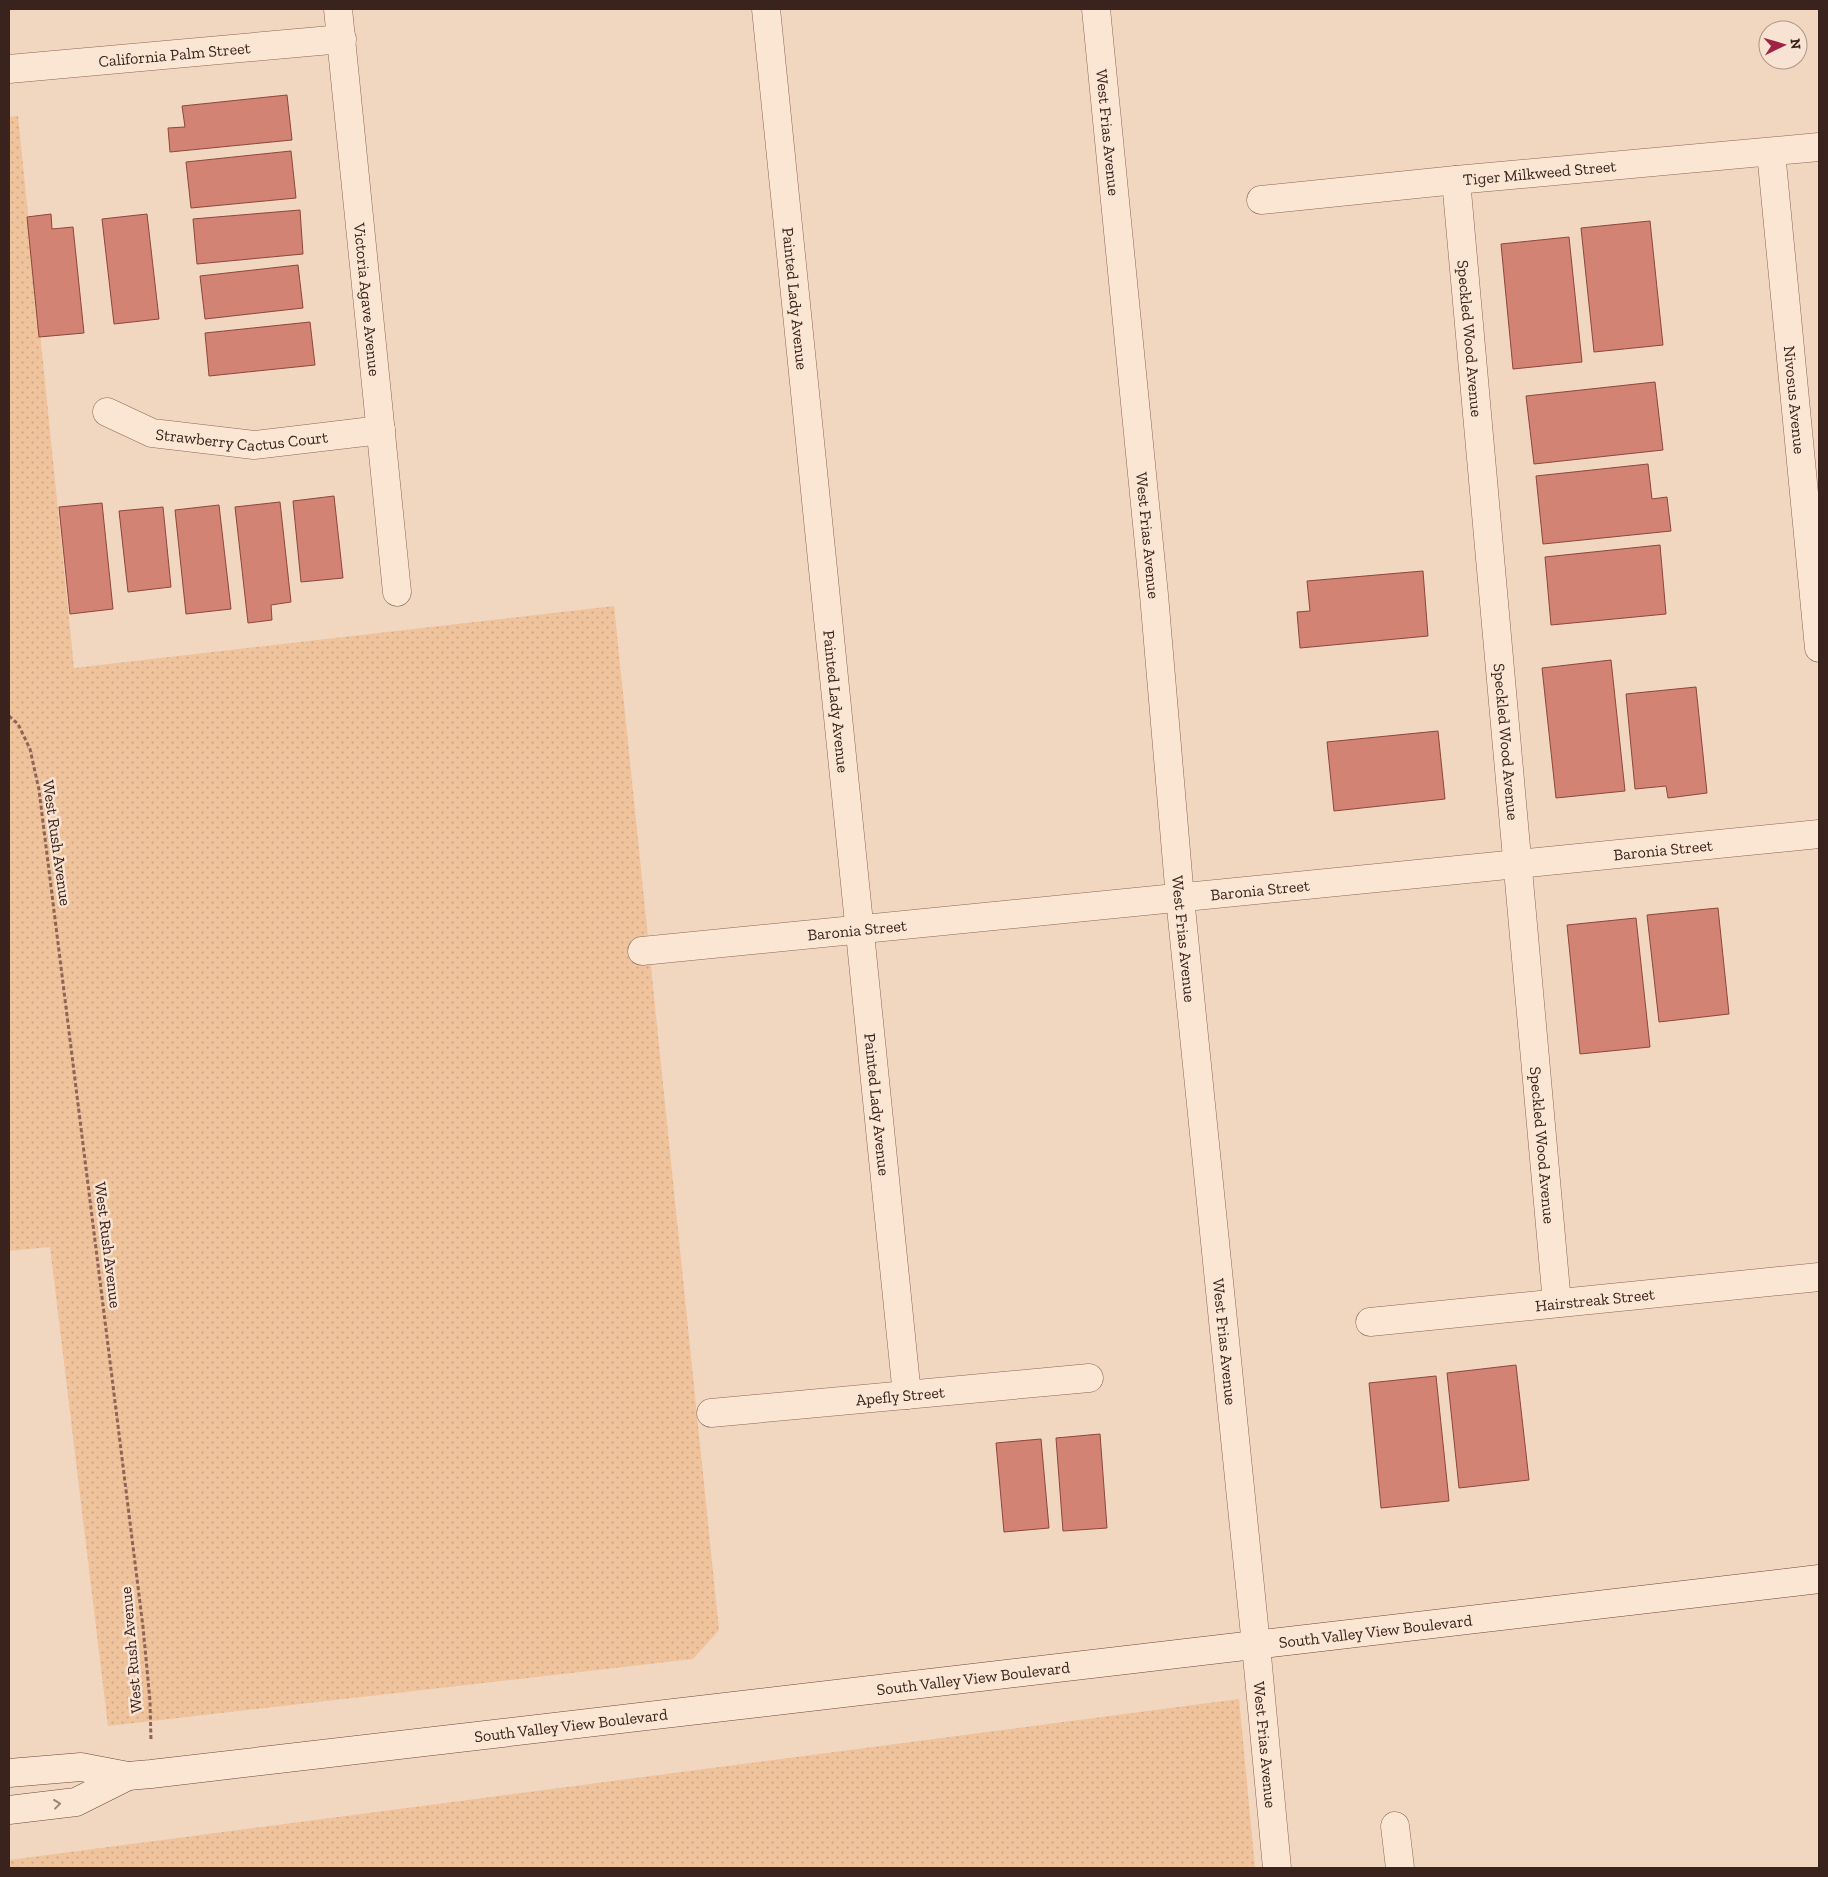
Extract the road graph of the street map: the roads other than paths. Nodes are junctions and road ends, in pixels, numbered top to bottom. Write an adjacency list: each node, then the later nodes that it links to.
1 (338, 9): 4 (street, Victoria Agave Avenue)
2 (766, 9): 17 (street, Painted Lady Avenue)
3 (1096, 9): 16 (street, West Frias Avenue)
4 (342, 39): 5 (street, California Palm Street); 11 (street, Victoria Agave Avenue)
5 (9, 69)
6 (1819, 147): 7 (street, Tiger Milkweed Street)
7 (1771, 152): 8 (street, Tiger Milkweed Street); 13 (street, Nivosus Avenue)
8 (1456, 180): 9 (street, Tiger Milkweed Street); 15 (street, Speckled Wood Avenue)
9 (1262, 200)
10 (107, 412): 11 (street, Strawberry Cactus Court)
11 (381, 430): 12 (street, Victoria Agave Avenue)
12 (397, 592)
13 (1819, 648)
14 (1819, 834): 15 (street, Baronia Street)
15 (1518, 864): 16 (street, Baronia Street); 20 (street, Speckled Wood Avenue)
16 (1180, 898): 17 (street, Baronia Street); 26 (street, West Frias Avenue)
17 (860, 930): 18 (street, Baronia Street); 23 (street, Painted Lady Avenue)
18 (642, 951)
19 (1819, 1277): 20 (street, Hairstreak Street)
20 (1558, 1303): 21 (street, Hairstreak Street)
21 (1370, 1322)
22 (1089, 1378): 23 (street, Apefly Street)
23 (907, 1395): 24 (street, Apefly Street)
24 (711, 1413)
25 (1819, 1579): 26 (street, South Valley View Boulevard)
26 (1256, 1645): 28 (street, South Valley View Boulevard); 31 (street, West Frias Avenue)
27 (9, 1773): 28 (street, South Valley View Boulevard)
28 (140, 1775): 29 (street, South Valley View Boulevard, one-way to 28)
29 (9, 1810)
30 (1395, 1826): 32 (street)
31 (1276, 1868)
32 (1400, 1868)

